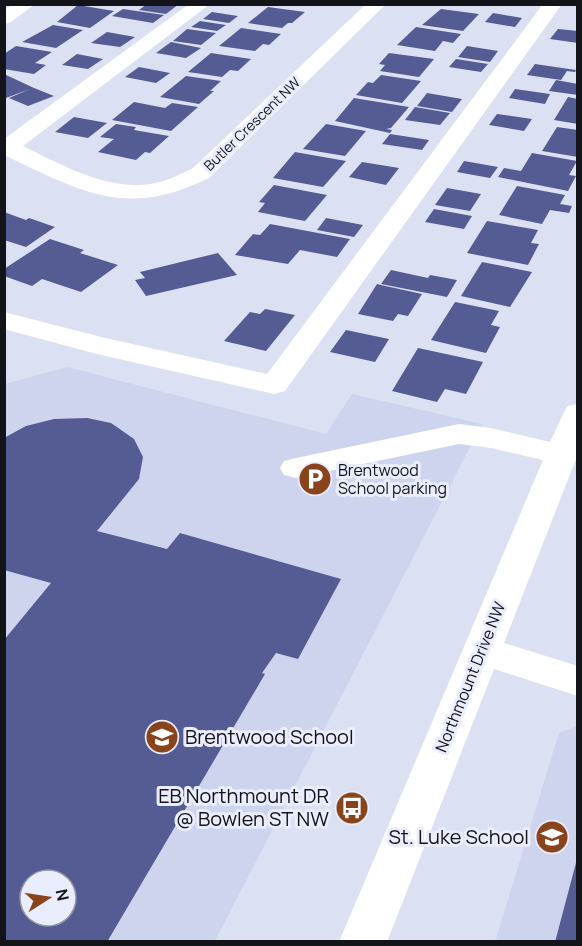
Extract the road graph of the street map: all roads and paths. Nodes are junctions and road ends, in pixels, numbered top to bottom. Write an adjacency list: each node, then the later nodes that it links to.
1 (26, 4): 5 (street)
2 (201, 4): 6 (street)
3 (377, 4): 6 (street, Butler Crescent NW)
4 (553, 4): 7 (street)
5 (4, 18)
6 (6, 147)
7 (4, 320)
8 (578, 413): 9 (street, Northmount Drive NW)
9 (561, 454): 10 (street); 11 (street, Northmount Drive NW)
10 (296, 468)
11 (480, 650): 12 (street); 13 (street, Northmount Drive NW)
12 (578, 681)
13 (363, 942)

